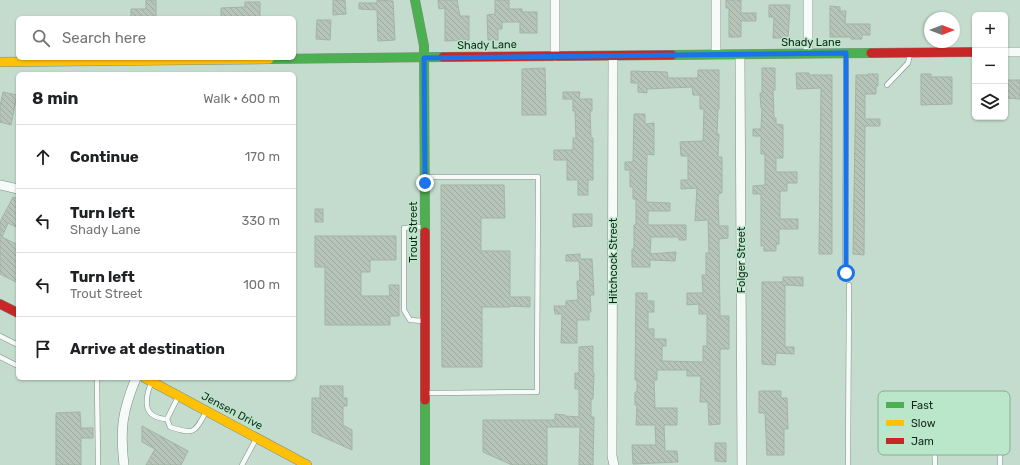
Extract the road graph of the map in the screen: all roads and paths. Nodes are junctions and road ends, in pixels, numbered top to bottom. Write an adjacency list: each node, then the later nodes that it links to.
1 (415, 0): 15 (street, Trout Street)
2 (555, 0): 13 (street)
3 (716, 0): 11 (street)
4 (808, 0): 8 (street)
5 (972, 52): 10 (street, Shady Lane)
6 (1008, 52): 7 (street)
7 (1020, 52)
8 (808, 53): 9 (street, Shady Lane); 12 (street, Shady Lane)
9 (846, 53): 10 (street, Shady Lane); 24 (lane)
10 (910, 53): 19 (lane)
11 (716, 54): 12 (street, Shady Lane); 14 (street, Shady Lane)
12 (740, 55): 48 (street, Folger Street)
13 (555, 56): 14 (street, Shady Lane); 15 (street, Shady Lane)
14 (613, 56): 47 (street, Hitchcock Street)
15 (424, 58): 16 (street, Shady Lane); 20 (street, Trout Street)
16 (296, 59)
17 (212, 60): 18 (street, Shady Lane)
18 (0, 62)
19 (887, 85)
20 (425, 177): 23 (street, Trout Street); 36 (lane)
21 (0, 185): 22 (street)
22 (16, 189)
23 (425, 227): 28 (street, Trout Street); 28 (lane)
24 (846, 273)
25 (849, 285): 49 (lane)
26 (0, 304): 27 (street)
27 (16, 312)
28 (425, 321): 36 (street, Trout Street)
29 (0, 336): 30 (lane)
30 (16, 345)
31 (2, 356): 32 (lane)
32 (16, 365)
33 (97, 380): 42 (lane)
34 (135, 380): 43 (street)
35 (149, 380): 37 (street, Jensen Drive); 39 (lane)
36 (425, 394): 46 (street, Trout Street)
37 (178, 396): 38 (street, Jensen Drive); 39 (lane)
38 (207, 411): 39 (lane); 40 (street, Jensen Drive)
39 (167, 419)
40 (256, 438): 44 (lane); 45 (street, Jensen Drive)
41 (935, 455): 50 (lane)
42 (98, 465)
43 (124, 465)
44 (242, 465)
45 (307, 465)
46 (425, 465)
47 (614, 465)
48 (742, 465)
49 (848, 465)
50 (935, 465)

